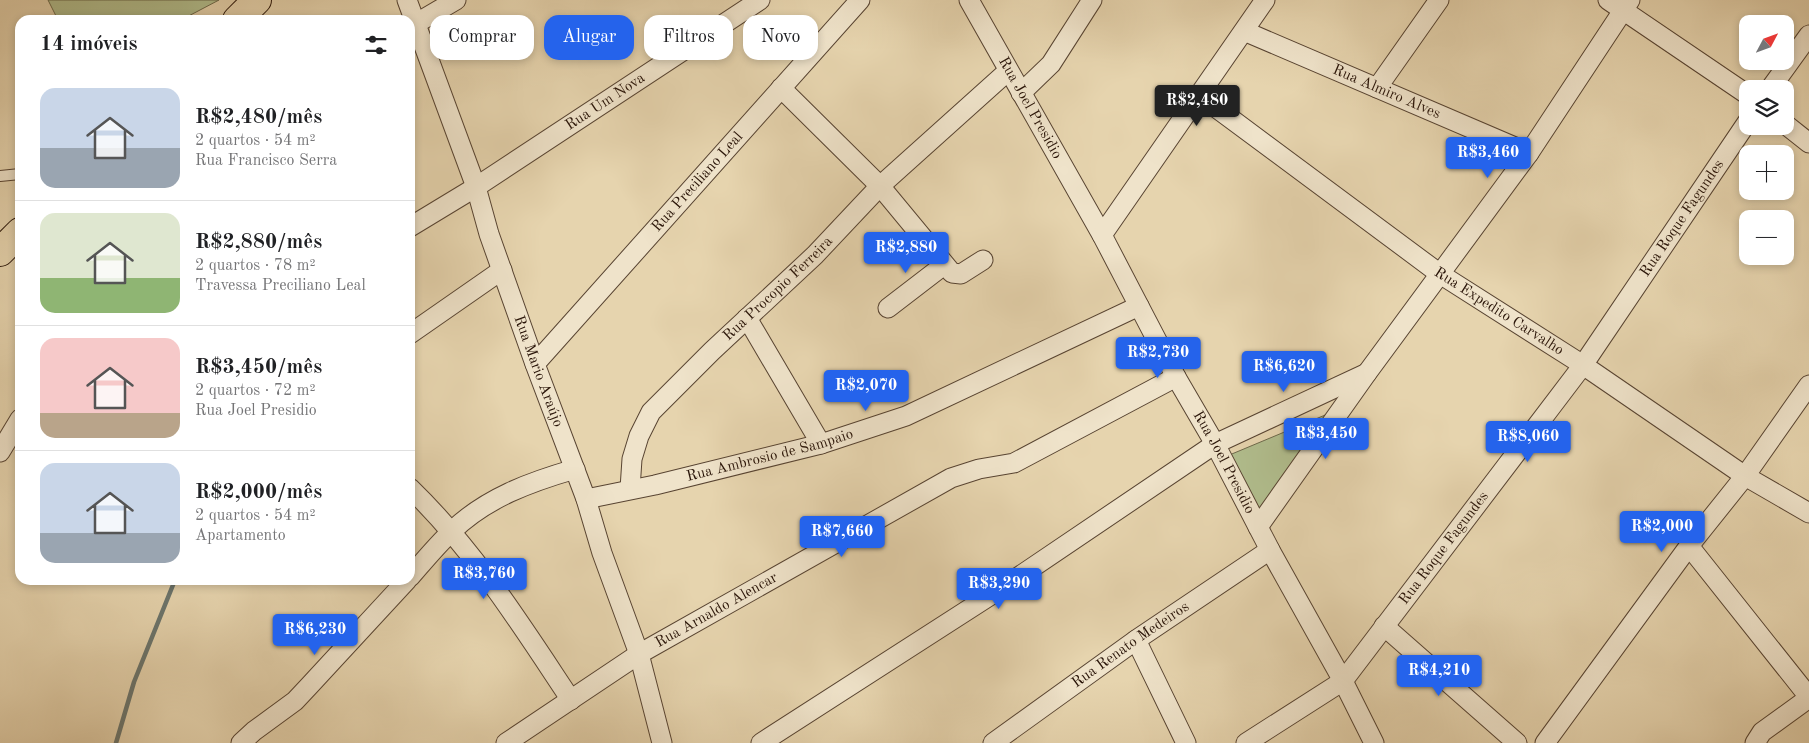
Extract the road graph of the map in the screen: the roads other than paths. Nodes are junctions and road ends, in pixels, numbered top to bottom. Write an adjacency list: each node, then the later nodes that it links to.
1 (257, 0): 11 (main road)
2 (407, 0): 12 (street, Rua Mario Araújo)
3 (456, 0): 13 (street)
4 (760, 0): 31 (street, Rua Um Nova)
5 (860, 0): 19 (street, Rua Preciliano Leal)
6 (969, 0): 17 (street, Rua Joel Presidio)
7 (1092, 0): 22 (street)
8 (1265, 0): 15 (street)
9 (1439, 0): 20 (street)
10 (1620, 3): 21 (street); 27 (street)
11 (242, 15)
12 (411, 15)
13 (415, 24)
14 (415, 30): 31 (street, Rua Mario Araújo)
15 (1244, 31): 20 (street, Rua Almiro Alves); 23 (street)
16 (1809, 35): 18 (street)
17 (1008, 71): 22 (street, Rua Joel Presidio); 30 (street, Rua Procopio Ferreira)
18 (1776, 80)
19 (781, 88): 30 (street); 44 (street, Rua Preciliano Leal)
20 (1377, 88): 27 (street, Rua Almiro Alves)
21 (1739, 89)
22 (1021, 93): 33 (street, Rua Joel Presidio)
23 (1199, 95): 33 (street); 39 (street, Rua Expedito Carvalho)
24 (1794, 131): 26 (street)
25 (1739, 134): 45 (street, Rua Roque Fagundes)
26 (1809, 143)
27 (1529, 152): 39 (street)
28 (15, 174): 29 (lane)
29 (0, 176)
30 (880, 186): 37 (street); 42 (street, Rua Procopio Ferreira)
31 (476, 187): 32 (street, Rua Um Nova); 38 (street, Rua Mario Araújo)
32 (415, 224)
33 (1102, 236): 40 (street, Rua Joel Presidio)
34 (15, 237): 35 (main road)
35 (0, 252)
36 (983, 260): 37 (street)
37 (944, 265): 41 (street)
38 (502, 270): 43 (street); 44 (street, Rua Mario Araújo)
39 (1440, 274): 45 (street, Rua Expedito Carvalho); 46 (street)
40 (1139, 306): 47 (street, Rua Joel Presidio); 50 (street, Rua Ambrosio de Sampaio)
41 (888, 308)
42 (747, 318): 50 (street); 55 (street, Rua Procopio Ferreira)
43 (415, 331)
44 (535, 364): 53 (street, Rua Mario Araújo)
45 (1583, 364): 54 (street, Rua Expedito Carvalho); 65 (street, Rua Roque Fagundes)
46 (1367, 373): 51 (street); 59 (street)
47 (1176, 376): 51 (street, Rua Joel Presidio); 67 (street, Rua Arnaldo Alencar)
48 (1809, 385): 54 (street)
49 (15, 427): 52 (street)
50 (821, 444): 55 (street, Rua Ambrosio de Sampaio)
51 (1215, 444): 59 (street, Rua Joel Presidio); 74 (street)
52 (0, 452)
53 (575, 469): 57 (street, Rua Mario Araújo); 60 (street)
54 (1744, 476): 58 (street, Rua Expedito Carvalho); 61 (street)
55 (630, 489): 57 (street, Rua Ambrosio de Sampaio)
56 (415, 493): 60 (street)
57 (586, 499): 67 (street, Rua Mario Araújo)
58 (1809, 513)
59 (1258, 527): 62 (street, Rua Joel Presidio)
60 (452, 530): 63 (street); 70 (street)
61 (1689, 546): 69 (street); 80 (street)
62 (1270, 550): 66 (street, Rua Renato Medeiros); 68 (street, Rua Joel Presidio)
63 (415, 571)
64 (402, 585): 71 (street)
65 (1384, 626): 68 (street, Rua Roque Fagundes); 79 (street)
66 (1136, 640): 75 (street, Rua Renato Medeiros); 76 (street)
67 (639, 654): 70 (street, Rua Arnaldo Alencar); 73 (street, Rua Mario Araújo)
68 (1343, 681): 77 (street, Rua Roque Fagundes); 78 (street, Rua Joel Presidio)
69 (1809, 697): 81 (street)
70 (571, 700): 72 (street, Rua Arnaldo Alencar)
71 (241, 743)
72 (506, 743)
73 (662, 743)
74 (761, 743)
75 (993, 743)
76 (1186, 743)
77 (1246, 743)
78 (1374, 743)
79 (1517, 743)
80 (1545, 743)
81 (1755, 743)

